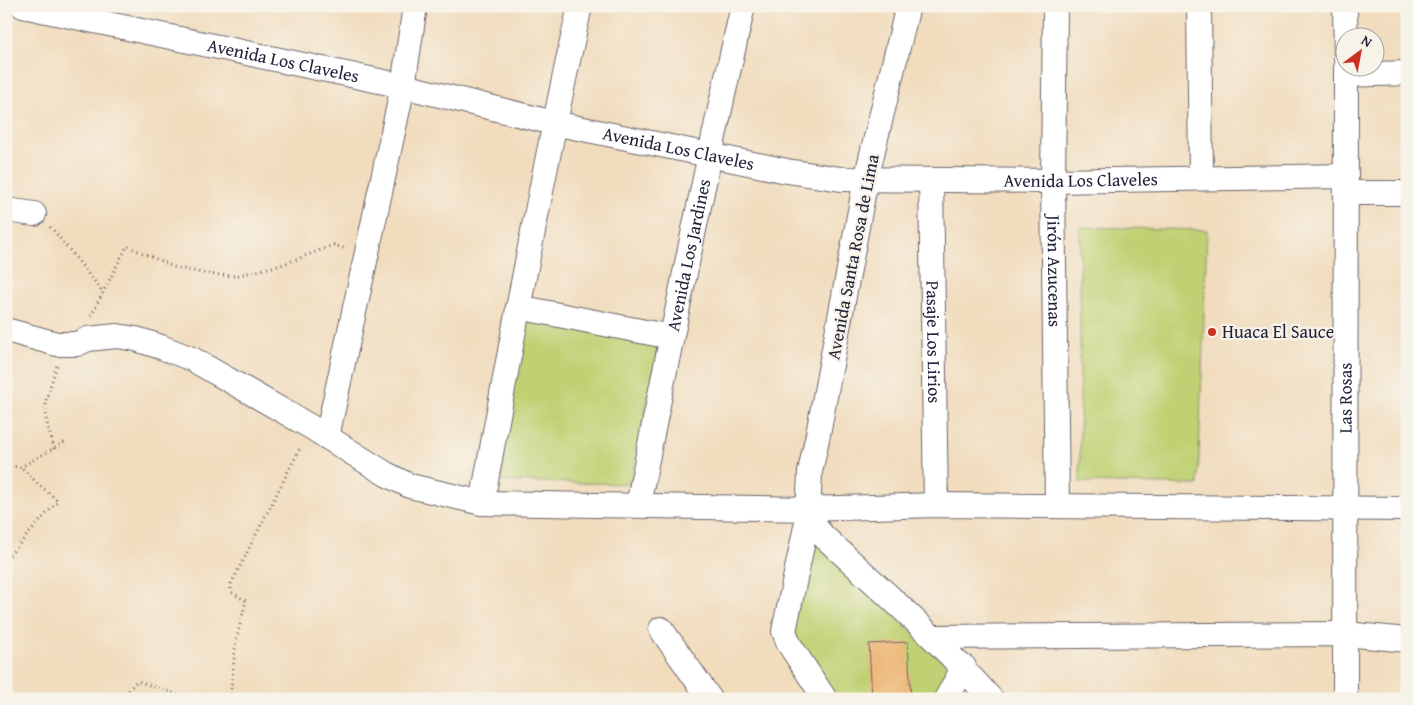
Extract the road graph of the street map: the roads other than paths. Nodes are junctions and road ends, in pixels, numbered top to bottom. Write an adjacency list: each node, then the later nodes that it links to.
1 (23, 6): 13 (street, Avenida Los Claveles)
2 (415, 6): 13 (street)
3 (580, 6): 14 (street)
4 (743, 6): 15 (street, Avenida Los Jardines)
5 (908, 6): 17 (street, Avenida Santa Rosa de Lima)
6 (1055, 6): 19 (street, Jirón Azucenas)
7 (1199, 6): 16 (street)
8 (1345, 6): 9 (street, Las Rosas)
9 (1345, 28)
10 (1386, 71): 11 (street)
11 (1407, 73)
12 (1346, 78): 20 (street, Las Rosas)
13 (403, 86): 14 (street, Avenida Los Claveles); 27 (street)
14 (554, 123): 15 (street, Avenida Los Claveles); 24 (street)
15 (709, 155): 17 (street, Avenida Los Claveles); 26 (street, Avenida Los Jardines)
16 (1201, 178): 19 (street, Avenida Los Claveles); 20 (street, Avenida Los Claveles)
17 (866, 179): 18 (street, Avenida Los Claveles); 34 (street, Avenida Santa Rosa de Lima)
18 (931, 180): 19 (street, Avenida Los Claveles); 29 (street, Pasaje Los Lirios)
19 (1053, 181): 31 (street, Jirón Azucenas)
20 (1346, 185): 21 (street, Avenida Los Claveles); 32 (street, Las Rosas)
21 (1407, 193)
22 (6, 210): 23 (street)
23 (34, 214)
24 (518, 307): 26 (street); 28 (street)
25 (6, 330): 27 (street)
26 (671, 337): 30 (street, Avenida Los Jardines)
27 (319, 432): 28 (street)
28 (482, 503): 30 (street)
29 (936, 505): 31 (street); 34 (street)
30 (638, 506): 34 (street)
31 (1057, 506): 32 (street)
32 (1345, 508): 33 (street); 36 (street, Las Rosas)
33 (1407, 509)
34 (808, 513): 37 (street); 41 (street, Avenida Santa Rosa de Lima)
35 (661, 629): 40 (street)
36 (1346, 634): 37 (street); 38 (street); 44 (street, Las Rosas)
37 (933, 637): 39 (street)
38 (1407, 640)
39 (964, 667): 42 (street); 43 (street)
40 (710, 699)
41 (825, 699)
42 (946, 699)
43 (991, 699)
44 (1345, 699)

